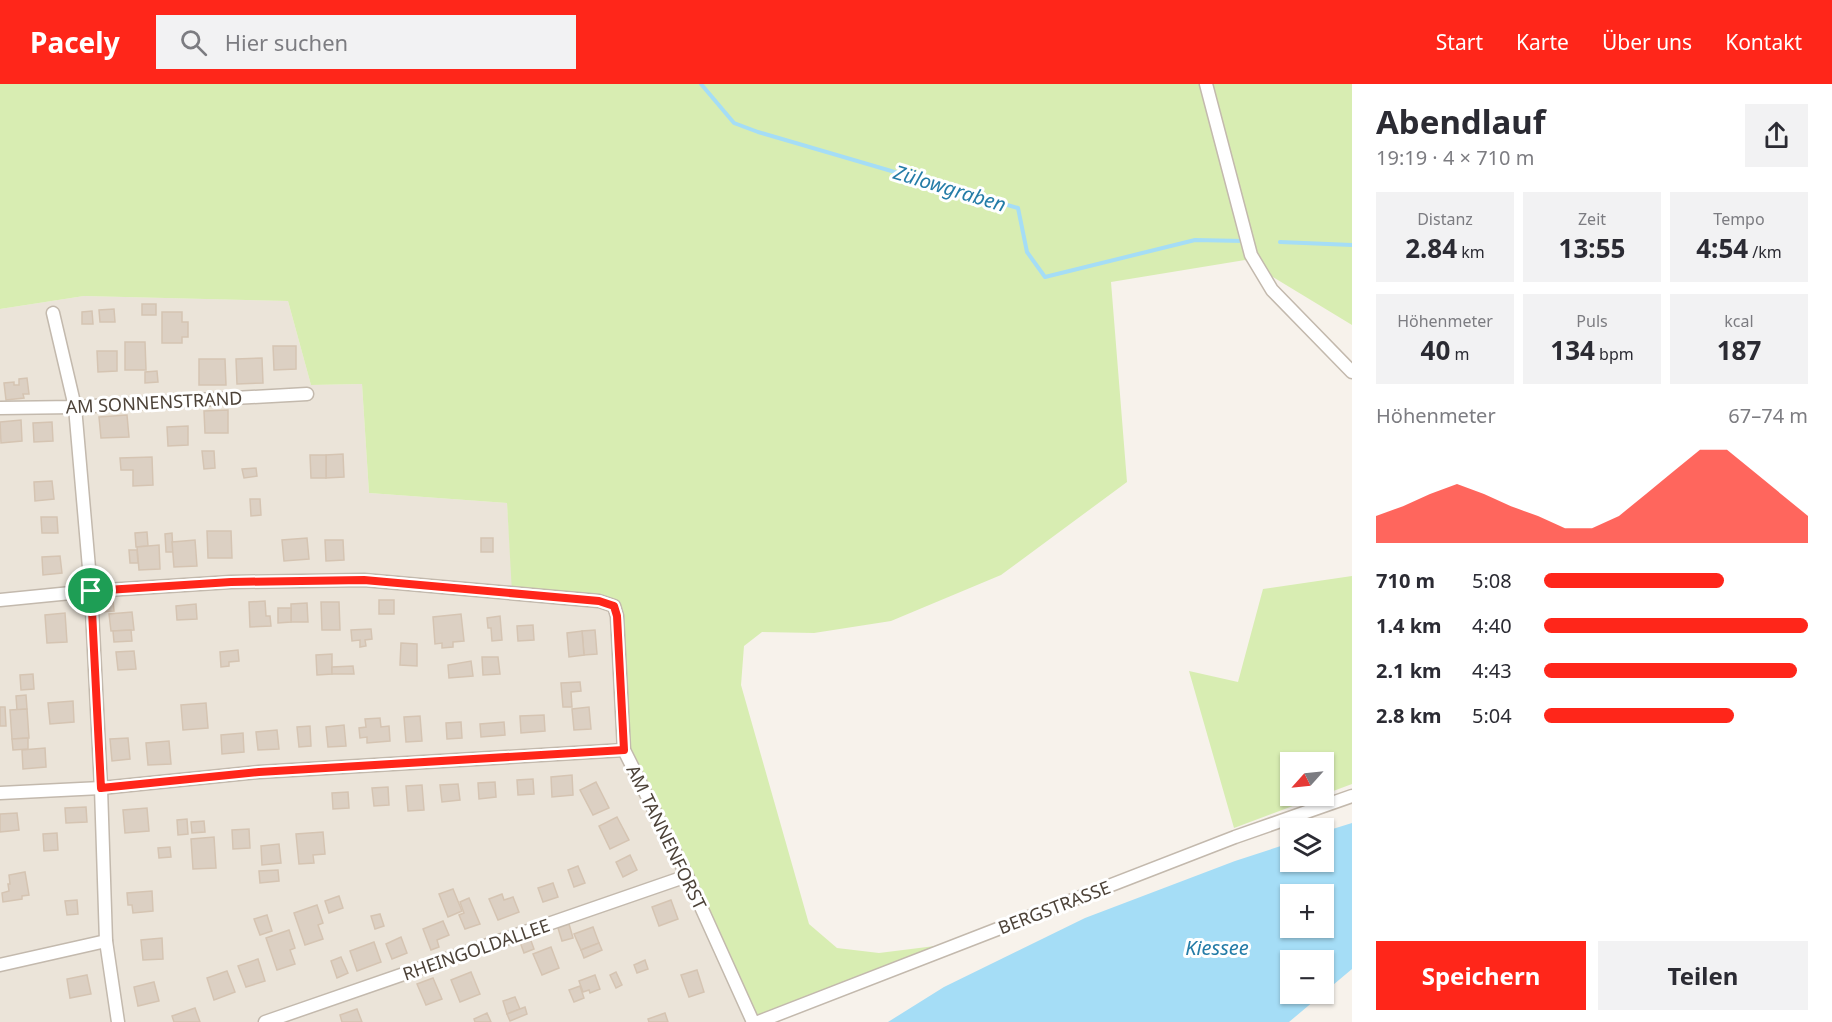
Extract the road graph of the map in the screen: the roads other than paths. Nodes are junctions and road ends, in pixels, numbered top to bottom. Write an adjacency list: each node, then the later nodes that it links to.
1 (1206, 84): 3 (street)
2 (53, 313): 5 (street)
3 (1352, 372)
4 (307, 394): 5 (street, AM SONNENSTRAND)
5 (75, 407): 6 (street, AM SONNENSTRAND); 7 (street)
6 (0, 408)
7 (91, 591): 8 (street); 9 (street, AM TANNENFORST); 10 (street)
8 (0, 600)
9 (624, 750): 10 (street); 13 (street, AM TANNENFORST)
10 (101, 788): 11 (street); 14 (street)
11 (0, 793)
12 (1352, 796): 19 (street, BERGSTRASSE)
13 (687, 876): 17 (street, RHEINGOLDALLEE); 18 (street, AM TANNENFORST)
14 (106, 941): 15 (street); 16 (street)
15 (0, 965)
16 (118, 1022)
17 (265, 1022)
18 (753, 1022)
19 (758, 1022)

